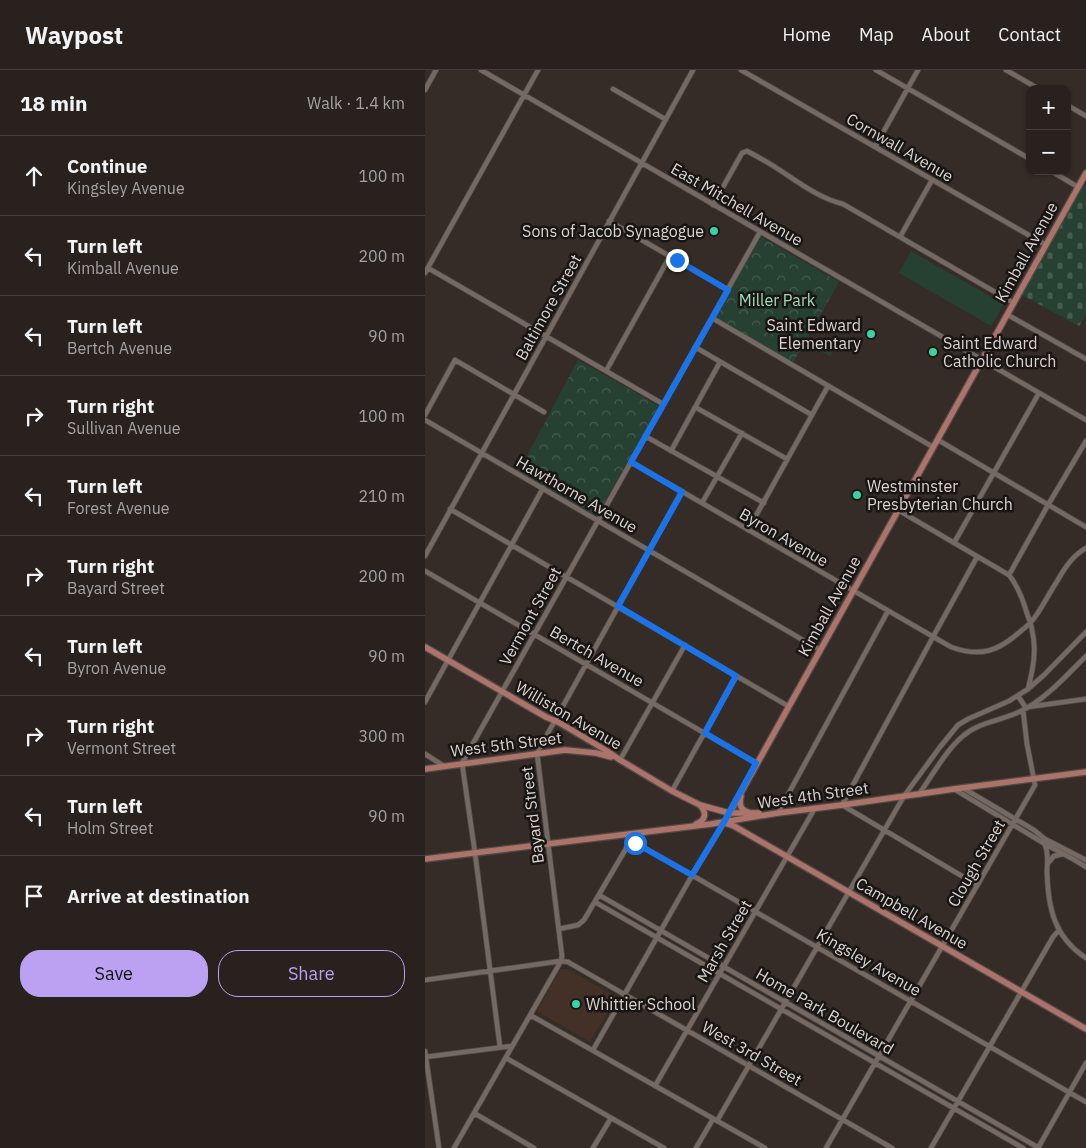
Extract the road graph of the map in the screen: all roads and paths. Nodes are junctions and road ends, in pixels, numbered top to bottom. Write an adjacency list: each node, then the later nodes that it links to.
1 (437, 70): 12 (street)
2 (481, 70): 13 (street, East Mitchell Avenue)
3 (539, 70): 13 (street)
4 (693, 70): 16 (street, Baltimore Street)
5 (741, 70): 17 (street, Cornwall Avenue)
6 (876, 70): 10 (street)
7 (918, 70): 10 (street)
8 (1006, 70): 9 (street)
9 (1032, 85)
10 (908, 88): 17 (street); 18 (street)
11 (613, 89): 16 (street)
12 (425, 90)
13 (524, 95): 19 (street, East Mitchell Avenue); 30 (street)
14 (1071, 107): 15 (street)
15 (1086, 116)
16 (665, 119): 19 (street, Baltimore Street)
17 (875, 147): 22 (street, Cornwall Avenue)
18 (1026, 157)
19 (641, 163): 24 (street, East Mitchell Avenue); 25 (street, Baltimore Street)
20 (1086, 173): 23 (main road, Kimball Avenue)
21 (1058, 175): 23 (street)
22 (932, 180): 27 (street); 28 (street, Cornwall Avenue)
23 (1078, 187): 28 (main road, Kimball Avenue)
24 (713, 205): 26 (street, East Mitchell Avenue); 27 (street)
25 (609, 221): 29 (street); 36 (street, Baltimore Street)
26 (760, 232): 32 (street, Vermont Street); 39 (street, East Mitchell Avenue)
27 (900, 237): 33 (street)
28 (1046, 246): 33 (main road, Kimball Avenue)
29 (670, 256): 32 (street); 41 (street)
30 (428, 268): 31 (street); 36 (street)
31 (425, 274)
32 (728, 290): 35 (street, Vermont Street)
33 (1014, 303): 34 (main road, Kimball Avenue)
34 (1008, 315): 38 (street); 39 (main road, Kimball Avenue)
35 (711, 318): 37 (street, Vermont Street); 42 (street)
36 (546, 336): 41 (street); 43 (street, Baltimore Street)
37 (695, 347): 40 (street); 45 (street, Vermont Street)
38 (1086, 358)
39 (981, 360): 44 (street, East Mitchell Avenue); 54 (main road, Kimball Avenue)
40 (720, 362): 46 (street); 49 (street)
41 (606, 371): 45 (street)
42 (828, 386): 49 (street); 56 (street)
43 (514, 394): 47 (street); 48 (street); 58 (street, Baltimore Street)
44 (1039, 394): 51 (street, East Mitchell Avenue); 61 (street)
45 (663, 404): 53 (street, Vermont Street)
46 (695, 407): 52 (street); 57 (street)
47 (544, 412)
48 (425, 415)
49 (812, 415): 59 (street)
50 (425, 420): 58 (street, Hawthorne Avenue)
51 (1086, 420)
52 (742, 434): 59 (street); 62 (street)
53 (645, 436): 57 (street); 60 (street, Vermont Street)
54 (938, 440): 56 (main road, Kimball Avenue); 61 (street)
55 (1086, 440): 67 (street)
56 (933, 447): 69 (main road, Kimball Avenue)
57 (671, 451): 62 (street)
58 (481, 452): 63 (street, Hawthorne Avenue); 68 (street, Baltimore Street)
59 (787, 459): 66 (street)
60 (631, 462): 64 (street, Byron Avenue); 70 (street, Vermont Street)
61 (995, 473): 67 (street); 73 (street)
62 (717, 477): 65 (street); 66 (street)
63 (543, 488): 70 (street, Hawthorne Avenue); 74 (street)
64 (682, 492): 65 (street, Byron Avenue); 76 (street, Bayard Street)
65 (702, 503): 72 (street, Byron Avenue)
66 (764, 503): 72 (street)
67 (1048, 505): 71 (street); 80 (street)
68 (450, 509): 74 (street); 77 (street, Baltimore Street)
69 (898, 510): 73 (street); 82 (main road, Kimball Avenue)
70 (598, 520): 76 (street, Hawthorne Avenue); 81 (street, Vermont Street)
71 (1086, 527)
72 (748, 530): 82 (street, Byron Avenue)
73 (954, 543): 78 (street)
74 (512, 545): 81 (street); 83 (street)
75 (1086, 548): 86 (street, Byron Avenue)
76 (649, 550): 84 (street, Bayard Street); 92 (street, Hawthorne Avenue)
77 (425, 556)
78 (977, 557): 80 (street); 89 (street)
79 (425, 571): 83 (street, Bertch Avenue)
80 (1009, 575): 86 (street)
81 (567, 577): 84 (street); 88 (street, Vermont Street)
82 (853, 591): 85 (street, Byron Avenue); 92 (main road, Kimball Avenue)
83 (480, 603): 88 (street, Bertch Avenue); 94 (street)
84 (618, 606): 90 (street); 95 (street, Bayard Street)
85 (888, 611): 89 (street, Byron Avenue); 125 (street)
86 (1031, 622): 89 (street, Byron Avenue); 97 (street)
87 (1086, 632): 97 (street)
88 (534, 634): 95 (street, Bertch Avenue); 98 (street, Vermont Street)
89 (933, 637): 123 (street)
90 (685, 645): 96 (street); 102 (street)
91 (425, 647): 94 (main road, Williston Avenue)
92 (820, 650): 103 (main road, Kimball Avenue)
93 (1086, 656): 104 (street)
94 (448, 660): 98 (main road, Williston Avenue); 101 (street)
95 (586, 664): 102 (street, Bertch Avenue); 105 (street, Bayard Street)
96 (736, 676): 103 (street); 106 (street)
97 (1028, 689): 99 (street)
98 (502, 691): 105 (main road, Williston Avenue); 110 (street, Vermont Street)
99 (1019, 696): 104 (street); 121 (street)
100 (1086, 699): 104 (street)
101 (425, 702)
102 (652, 702): 106 (street, Bertch Avenue); 109 (street)
103 (788, 706): 111 (main road, Kimball Avenue)
104 (1025, 709): 115 (street, Clough Street); 120 (street)
105 (554, 721): 107 (street, Bayard Street); 109 (main road, Williston Avenue)
106 (705, 733): 111 (street, Bertch Avenue); 119 (street)
107 (537, 753): 109 (main road, West 5th Street); 110 (main road, West 5th Street); 132 (street, Bayard Street)
108 (425, 754): 112 (street)
109 (620, 760): 119 (main road, Williston Avenue)
110 (462, 763): 112 (main road, West 5th Street); 134 (street)
111 (756, 763): 116 (main road, Kimball Avenue)
112 (444, 766): 113 (main road, West 5th Street)
113 (425, 769)
114 (1086, 772): 115 (main road, West 4th Street)
115 (1033, 780): 117 (main road, West 4th Street); 129 (street, Clough Street)
116 (743, 788): 126 (main road, Kimball Avenue); 127 (main road)
117 (963, 788): 118 (main road, West 4th Street); 129 (street)
118 (954, 789): 120 (main road, West 4th Street); 129 (street)
119 (672, 791): 122 (main road, Williston Avenue)
120 (919, 794): 121 (main road, West 4th Street)
121 (904, 796): 123 (main road, West 4th Street); 131 (street)
122 (700, 805): 126 (main road, Williston Avenue); 130 (main road)
123 (842, 805): 124 (main road, West 4th Street); 131 (street)
124 (815, 808): 125 (main road, West 4th Street); 138 (street, Marsh Street)
125 (778, 813): 127 (main road, Williston Avenue); 128 (main road, West 4th Street)
126 (729, 814): 127 (main road, Williston Avenue); 128 (main road, Kimball Avenue)
127 (755, 814)
128 (724, 822): 130 (main road, West 4th Street); 138 (main road, Campbell Avenue); 143 (street, Kimball Avenue)
129 (1014, 822): 133 (street); 136 (street); 144 (street, Clough Street)
130 (688, 827): 132 (main road, West 4th Street)
131 (885, 831): 144 (street); 145 (street)
132 (548, 844): 134 (main road, West 4th Street); 149 (street, Bayard Street)
133 (1045, 844): 135 (street); 141 (street)
134 (475, 853): 139 (main road, West 4th Street); 158 (street)
135 (1062, 854): 136 (street); 141 (street); 142 (street)
136 (1075, 854): 137 (street); 140 (street)
137 (1086, 856)
138 (787, 857): 145 (main road, Campbell Avenue); 148 (street, Marsh Street)
139 (425, 859)
140 (1086, 860)
141 (1048, 863): 151 (street)
142 (1086, 867)
143 (692, 875): 146 (street, Kingsley Avenue); 148 (street, Kingsley Avenue); 150 (street, Kimball Avenue)
144 (977, 885): 153 (street, Clough Street)
145 (849, 893): 153 (main road, Campbell Avenue); 154 (street)
146 (599, 895): 147 (street); 150 (street, Home Park Boulevard)
147 (595, 902): 149 (street); 152 (street, Home Park Boulevard)
148 (755, 911): 154 (street, Kingsley Avenue); 157 (street, Marsh Street)
149 (559, 929): 156 (street, Bayard Street)
150 (661, 930): 152 (street, Kimball Avenue); 157 (street, Home Park Boulevard)
151 (1059, 930): 155 (street); 161 (street)
152 (657, 938): 159 (street, Home Park Boulevard); 162 (street, Kimball Avenue)
153 (942, 946): 161 (main road, Campbell Avenue); 163 (street, Clough Street)
154 (818, 947): 163 (street, Kingsley Avenue); 164 (street)
155 (1086, 958)
156 (561, 961): 158 (street, West 3rd Street); 162 (street, West 3rd Street); 166 (street)
157 (724, 966): 159 (street, Marsh Street); 164 (street, Home Park Boulevard)
158 (490, 971): 160 (street, West 3rd Street); 171 (street)
159 (719, 974): 165 (street, Home Park Boulevard); 168 (street, Marsh Street)
160 (425, 980)
161 (1021, 992): 167 (main road, Campbell Avenue); 170 (street)
162 (625, 994): 168 (street, West 3rd Street); 172 (street, Kimball Avenue)
163 (911, 1001): 170 (street, Kingsley Avenue); 174 (street, Clough Street)
164 (786, 1002): 165 (street); 174 (street, Home Park Boulevard)
165 (782, 1010): 177 (street, Home Park Boulevard); 179 (street)
166 (530, 1015): 169 (street); 172 (street)
167 (1086, 1029)
168 (687, 1030): 179 (street, West 3rd Street); 180 (street, Marsh Street)
169 (512, 1046): 171 (street); 176 (street)
170 (990, 1046): 181 (street, Kingsley Avenue); 182 (street)
171 (500, 1047): 175 (street)
172 (593, 1050): 180 (street)
173 (425, 1051): 175 (street)
174 (879, 1056): 177 (street, Clough Street); 182 (street, Home Park Boulevard)
175 (425, 1057): 189 (street)
176 (506, 1058): 185 (street); 186 (street)
177 (875, 1063): 184 (street, Home Park Boulevard); 187 (street, Clough Street)
178 (1086, 1063): 181 (street)
179 (749, 1066): 187 (street, West 3rd Street); 188 (street)
180 (655, 1086): 188 (street)
181 (1069, 1092): 183 (street, Kingsley Avenue); 200 (street)
182 (958, 1102): 184 (street); 200 (street, Home Park Boulevard)
183 (1086, 1102)
184 (954, 1108): 198 (street); 199 (street, Home Park Boulevard)
185 (474, 1113): 190 (street); 191 (street)
186 (611, 1118): 192 (street); 193 (street)
187 (843, 1119): 196 (street, Clough Street); 197 (street, West 3rd Street)
188 (715, 1120): 194 (street); 195 (street)
189 (439, 1148)
190 (454, 1148)
191 (534, 1148)
192 (593, 1148)
193 (664, 1148)
194 (696, 1148)
195 (765, 1148)
196 (826, 1148)
197 (893, 1148)
198 (931, 1148)
199 (1023, 1148)
200 (1038, 1148)

